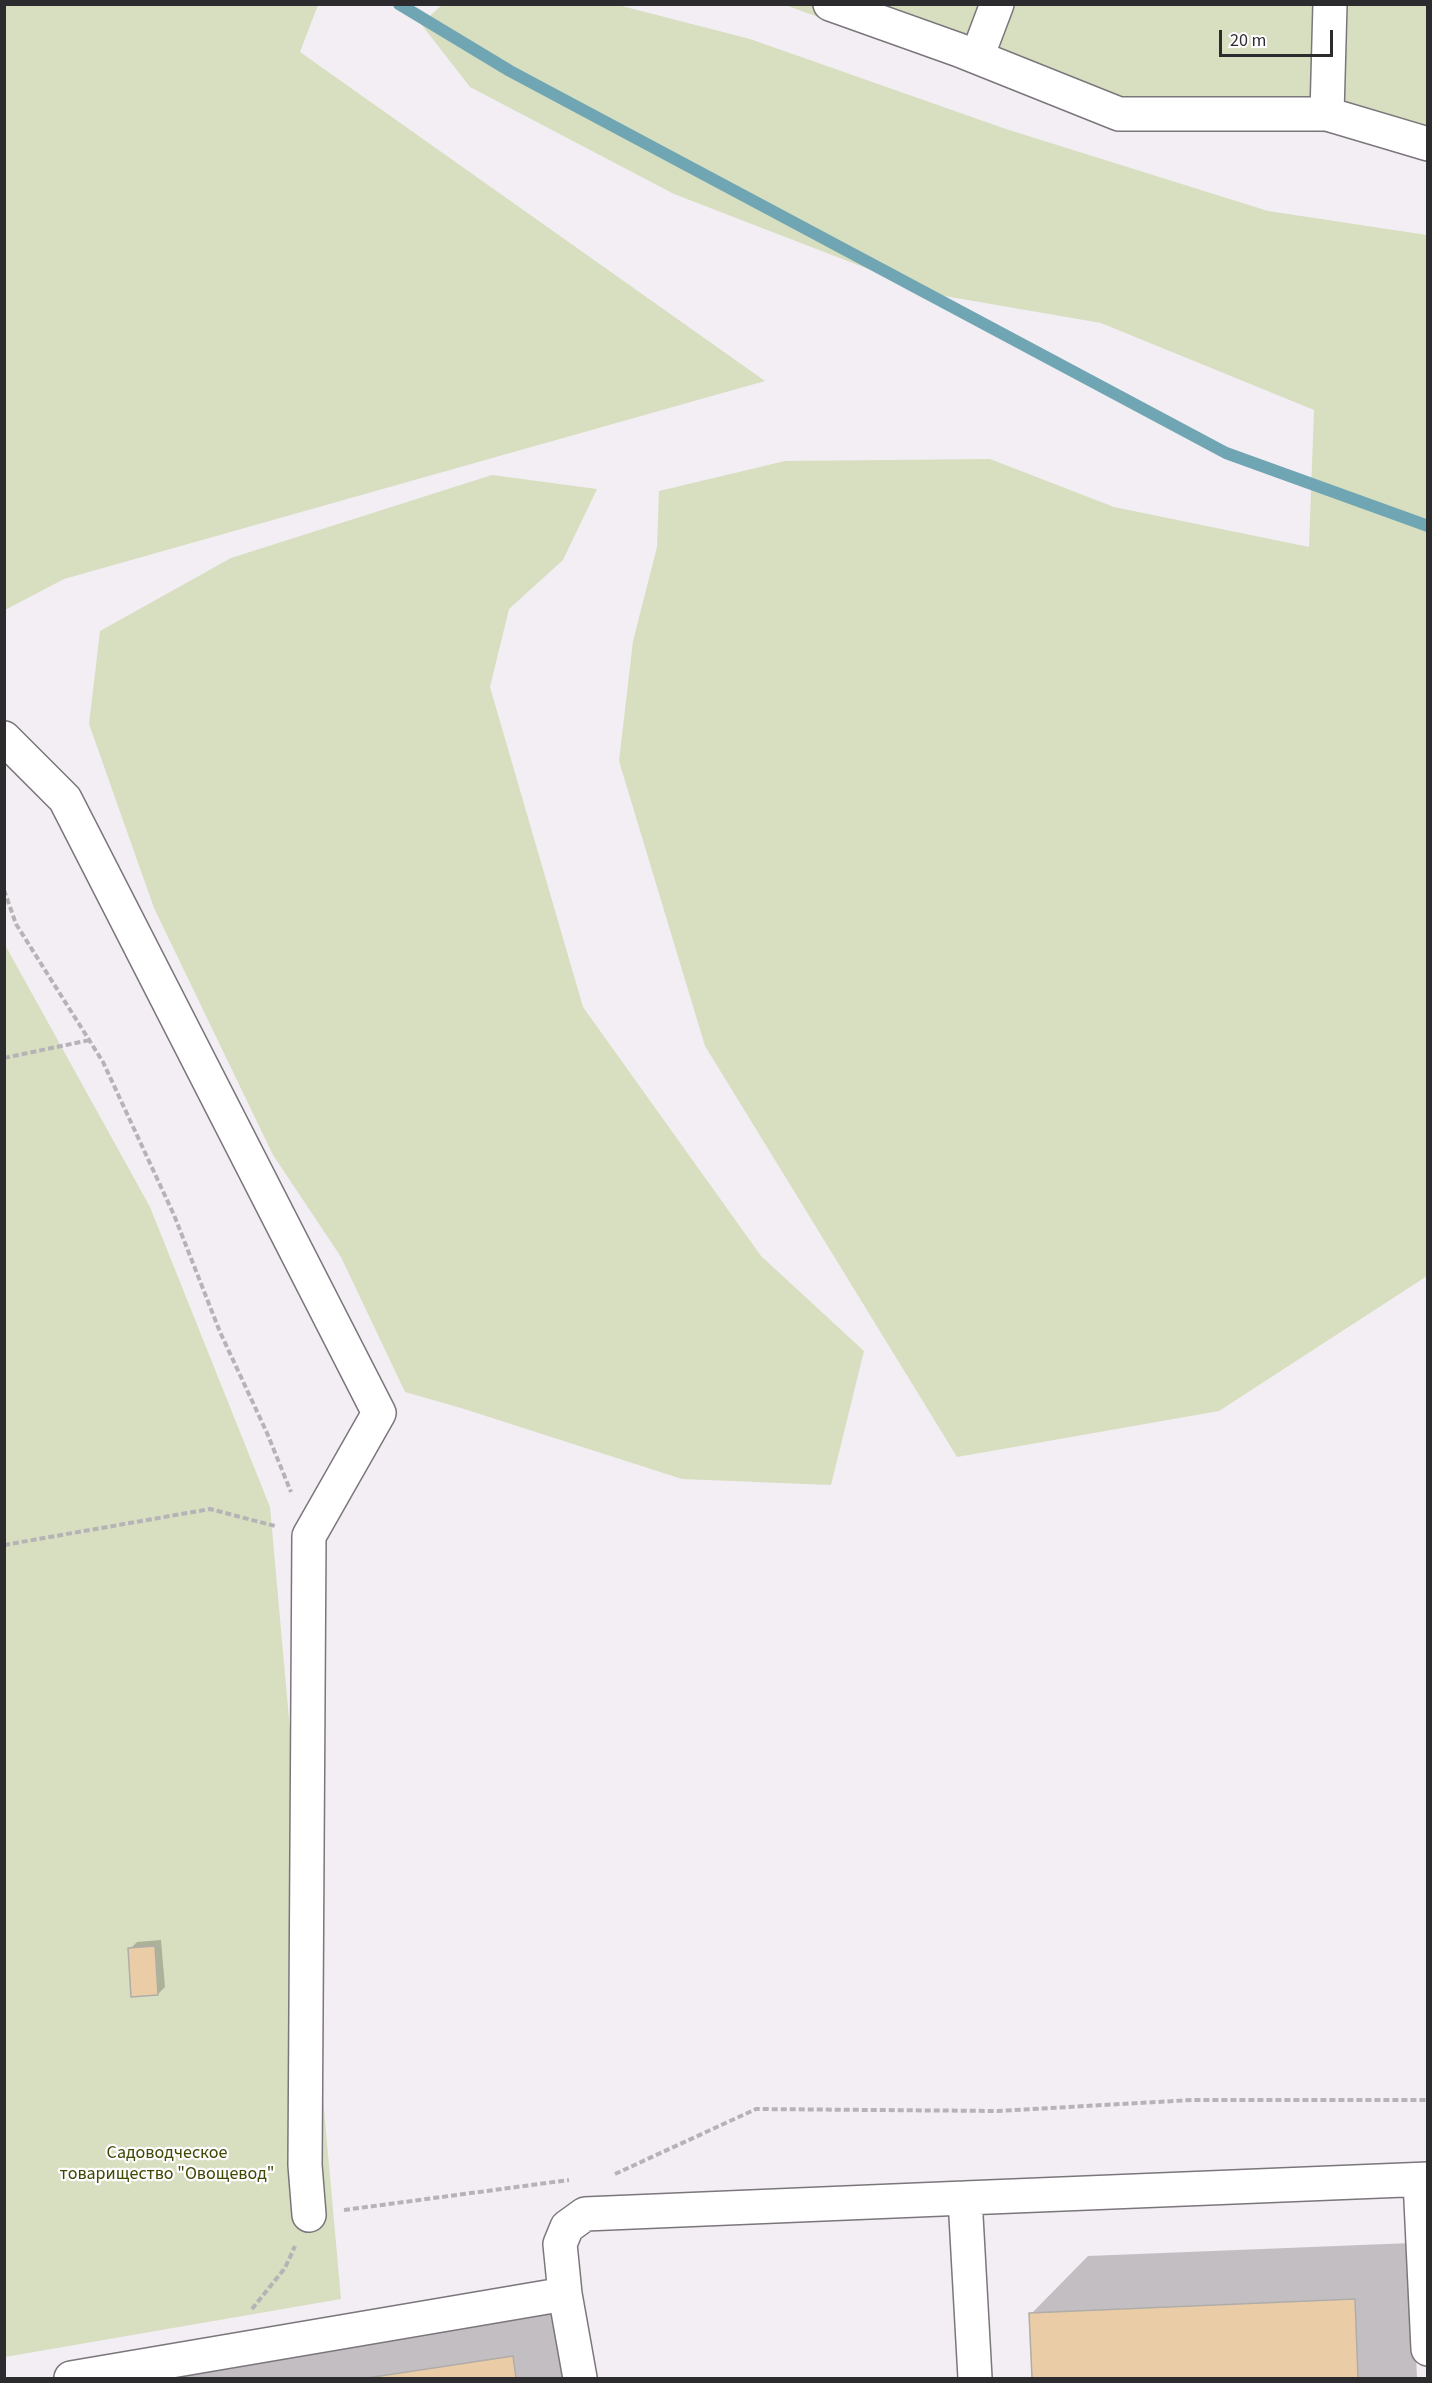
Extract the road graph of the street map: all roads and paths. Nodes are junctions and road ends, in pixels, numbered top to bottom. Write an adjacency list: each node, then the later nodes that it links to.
1 (830, 4): 4 (lane)
2 (997, 4): 4 (lane)
3 (1330, 4): 5 (lane)
4 (977, 57): 5 (lane)
5 (1327, 114): 6 (lane)
6 (1428, 144)
7 (4, 738): 11 (lane)
8 (4, 890): 9 (path)
9 (90, 1040): 10 (path); 11 (path)
10 (4, 1058)
11 (309, 1536): 12 (path); 18 (lane)
12 (4, 1545)
13 (1428, 2100): 14 (path)
14 (608, 2175)
15 (573, 2180): 18 (path)
16 (1424, 2180): 17 (lane); 21 (lane)
17 (965, 2198): 19 (lane); 24 (lane)
18 (309, 2215): 20 (path)
19 (566, 2294): 22 (lane); 23 (lane)
20 (250, 2311)
21 (1428, 2349)
22 (71, 2379)
23 (580, 2379)
24 (975, 2379)

